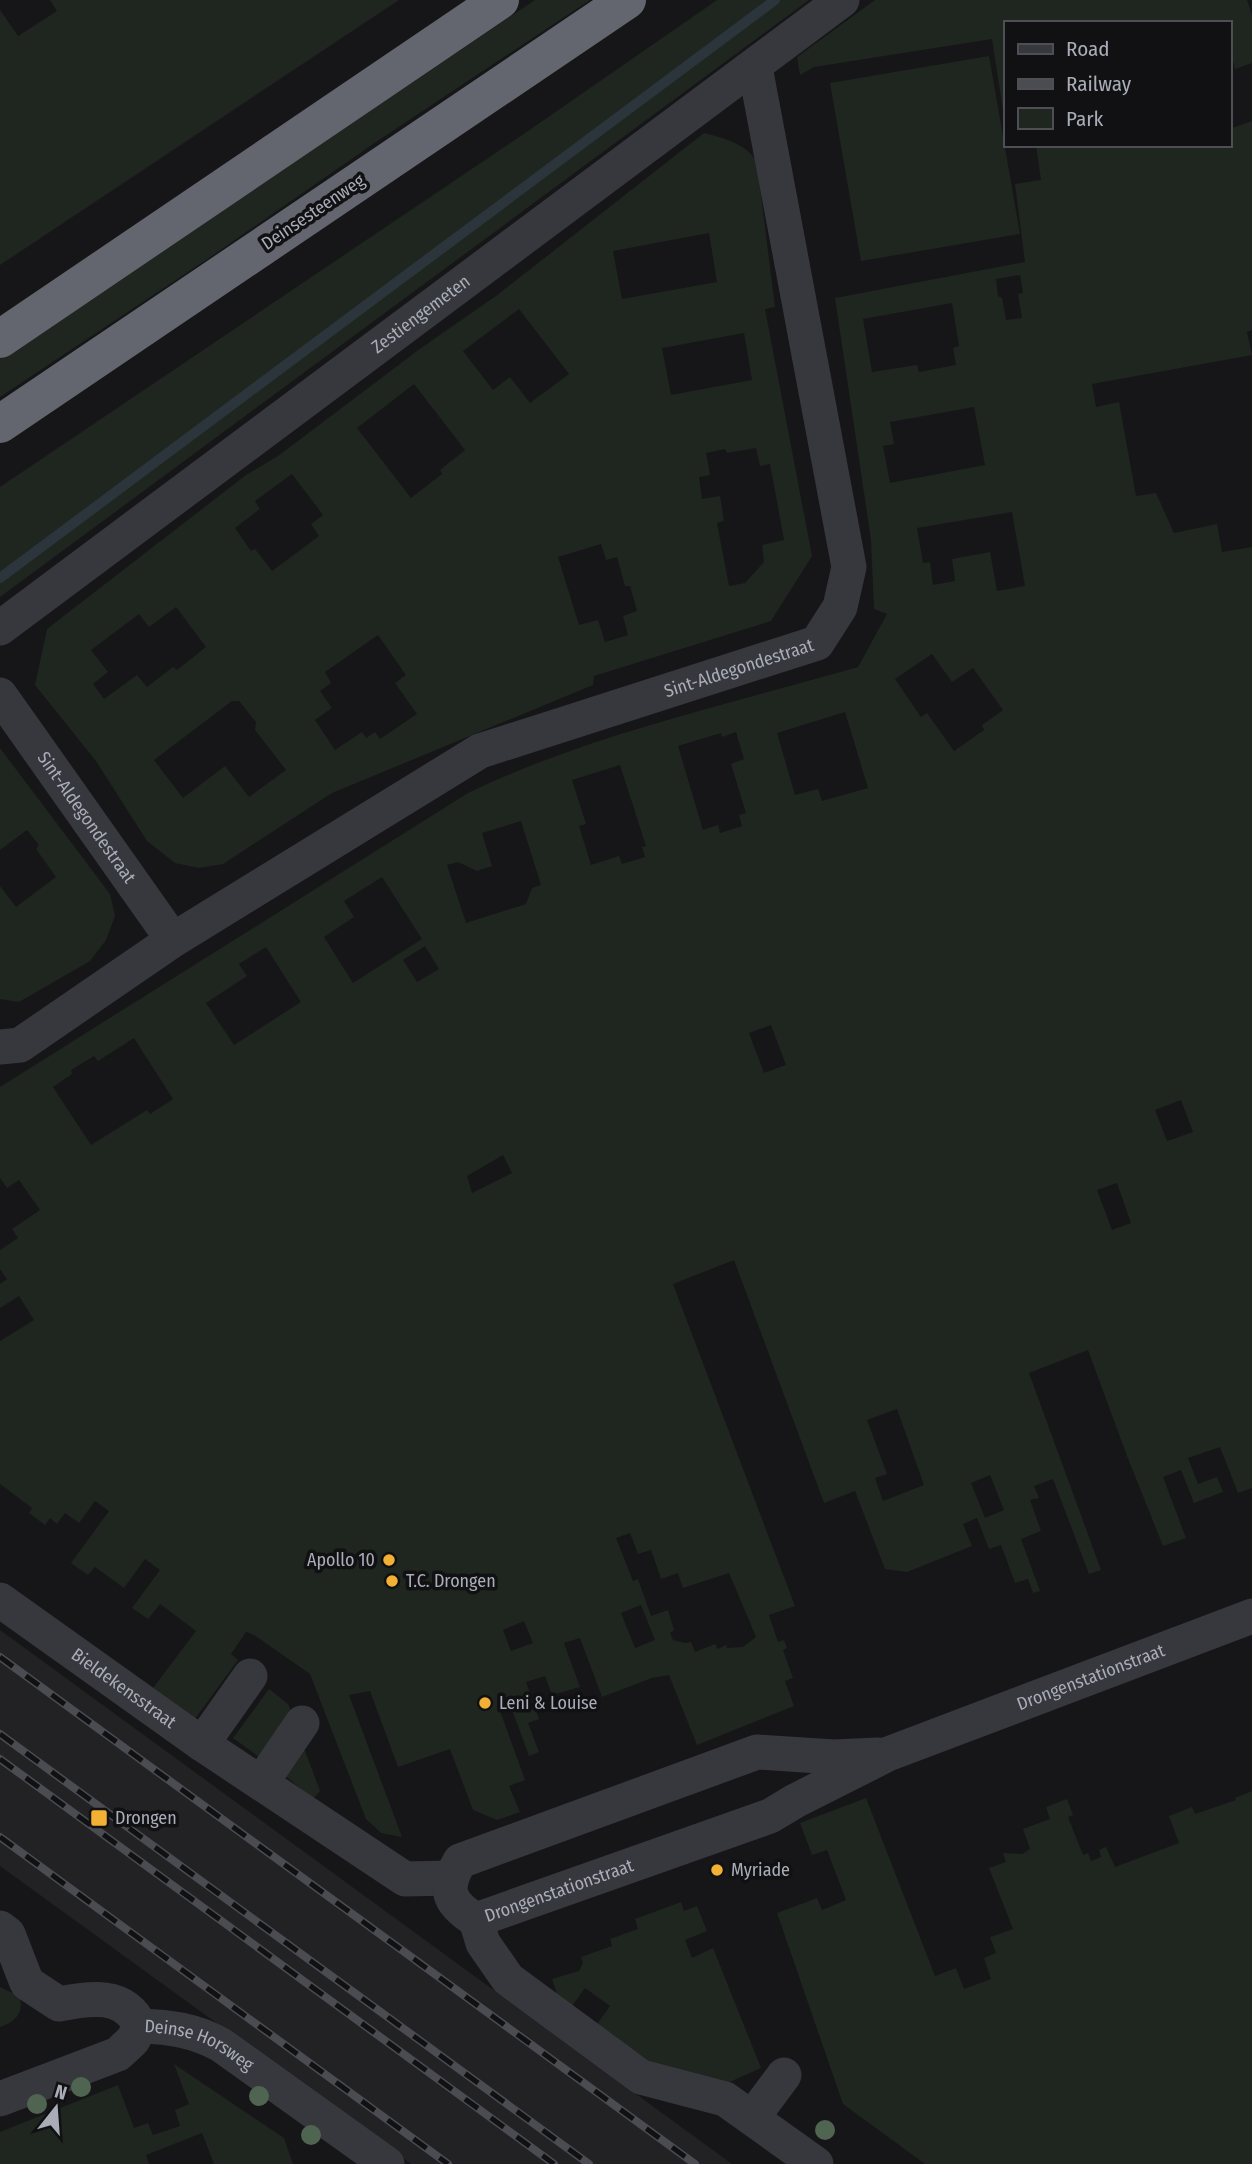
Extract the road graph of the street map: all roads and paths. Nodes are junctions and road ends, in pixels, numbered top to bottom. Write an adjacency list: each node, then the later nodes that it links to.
1 (500, 0): 5 (highway)
2 (627, 0): 6 (highway, Deinsesteenweg)
3 (842, 0): 4 (street, Zestiengemeten)
4 (755, 66): 7 (street, Zestiengemeten); 9 (street, Sint-Aldegondestraat)
5 (0, 339)
6 (0, 424)
7 (0, 628)
8 (0, 695): 9 (street, Sint-Aldegondestraat)
9 (173, 940): 10 (street, Sint-Aldegondestraat)
10 (0, 1047)
11 (0, 1600): 15 (street, Bieldekensstraat)
12 (1252, 1616): 16 (street, Drongenstationstraat)
13 (250, 1676): 15 (street)
14 (302, 1723): 17 (street)
15 (202, 1744): 17 (street, Bieldekensstraat)
16 (887, 1754): 18 (street, Drongenstationstraat); 19 (street, Drongenstationstraat)
17 (255, 1779): 18 (street, Bieldekensstraat)
18 (450, 1878): 19 (street, Drongenstationstraat)
19 (476, 1920): 24 (street)
20 (0, 1928): 21 (street)
21 (140, 2025): 23 (street, Deinse Horsweg); 25 (street, Deinse Horsweg)
22 (784, 2075): 24 (street)
23 (0, 2099)
24 (752, 2118): 26 (street)
25 (387, 2164)
26 (816, 2164)

